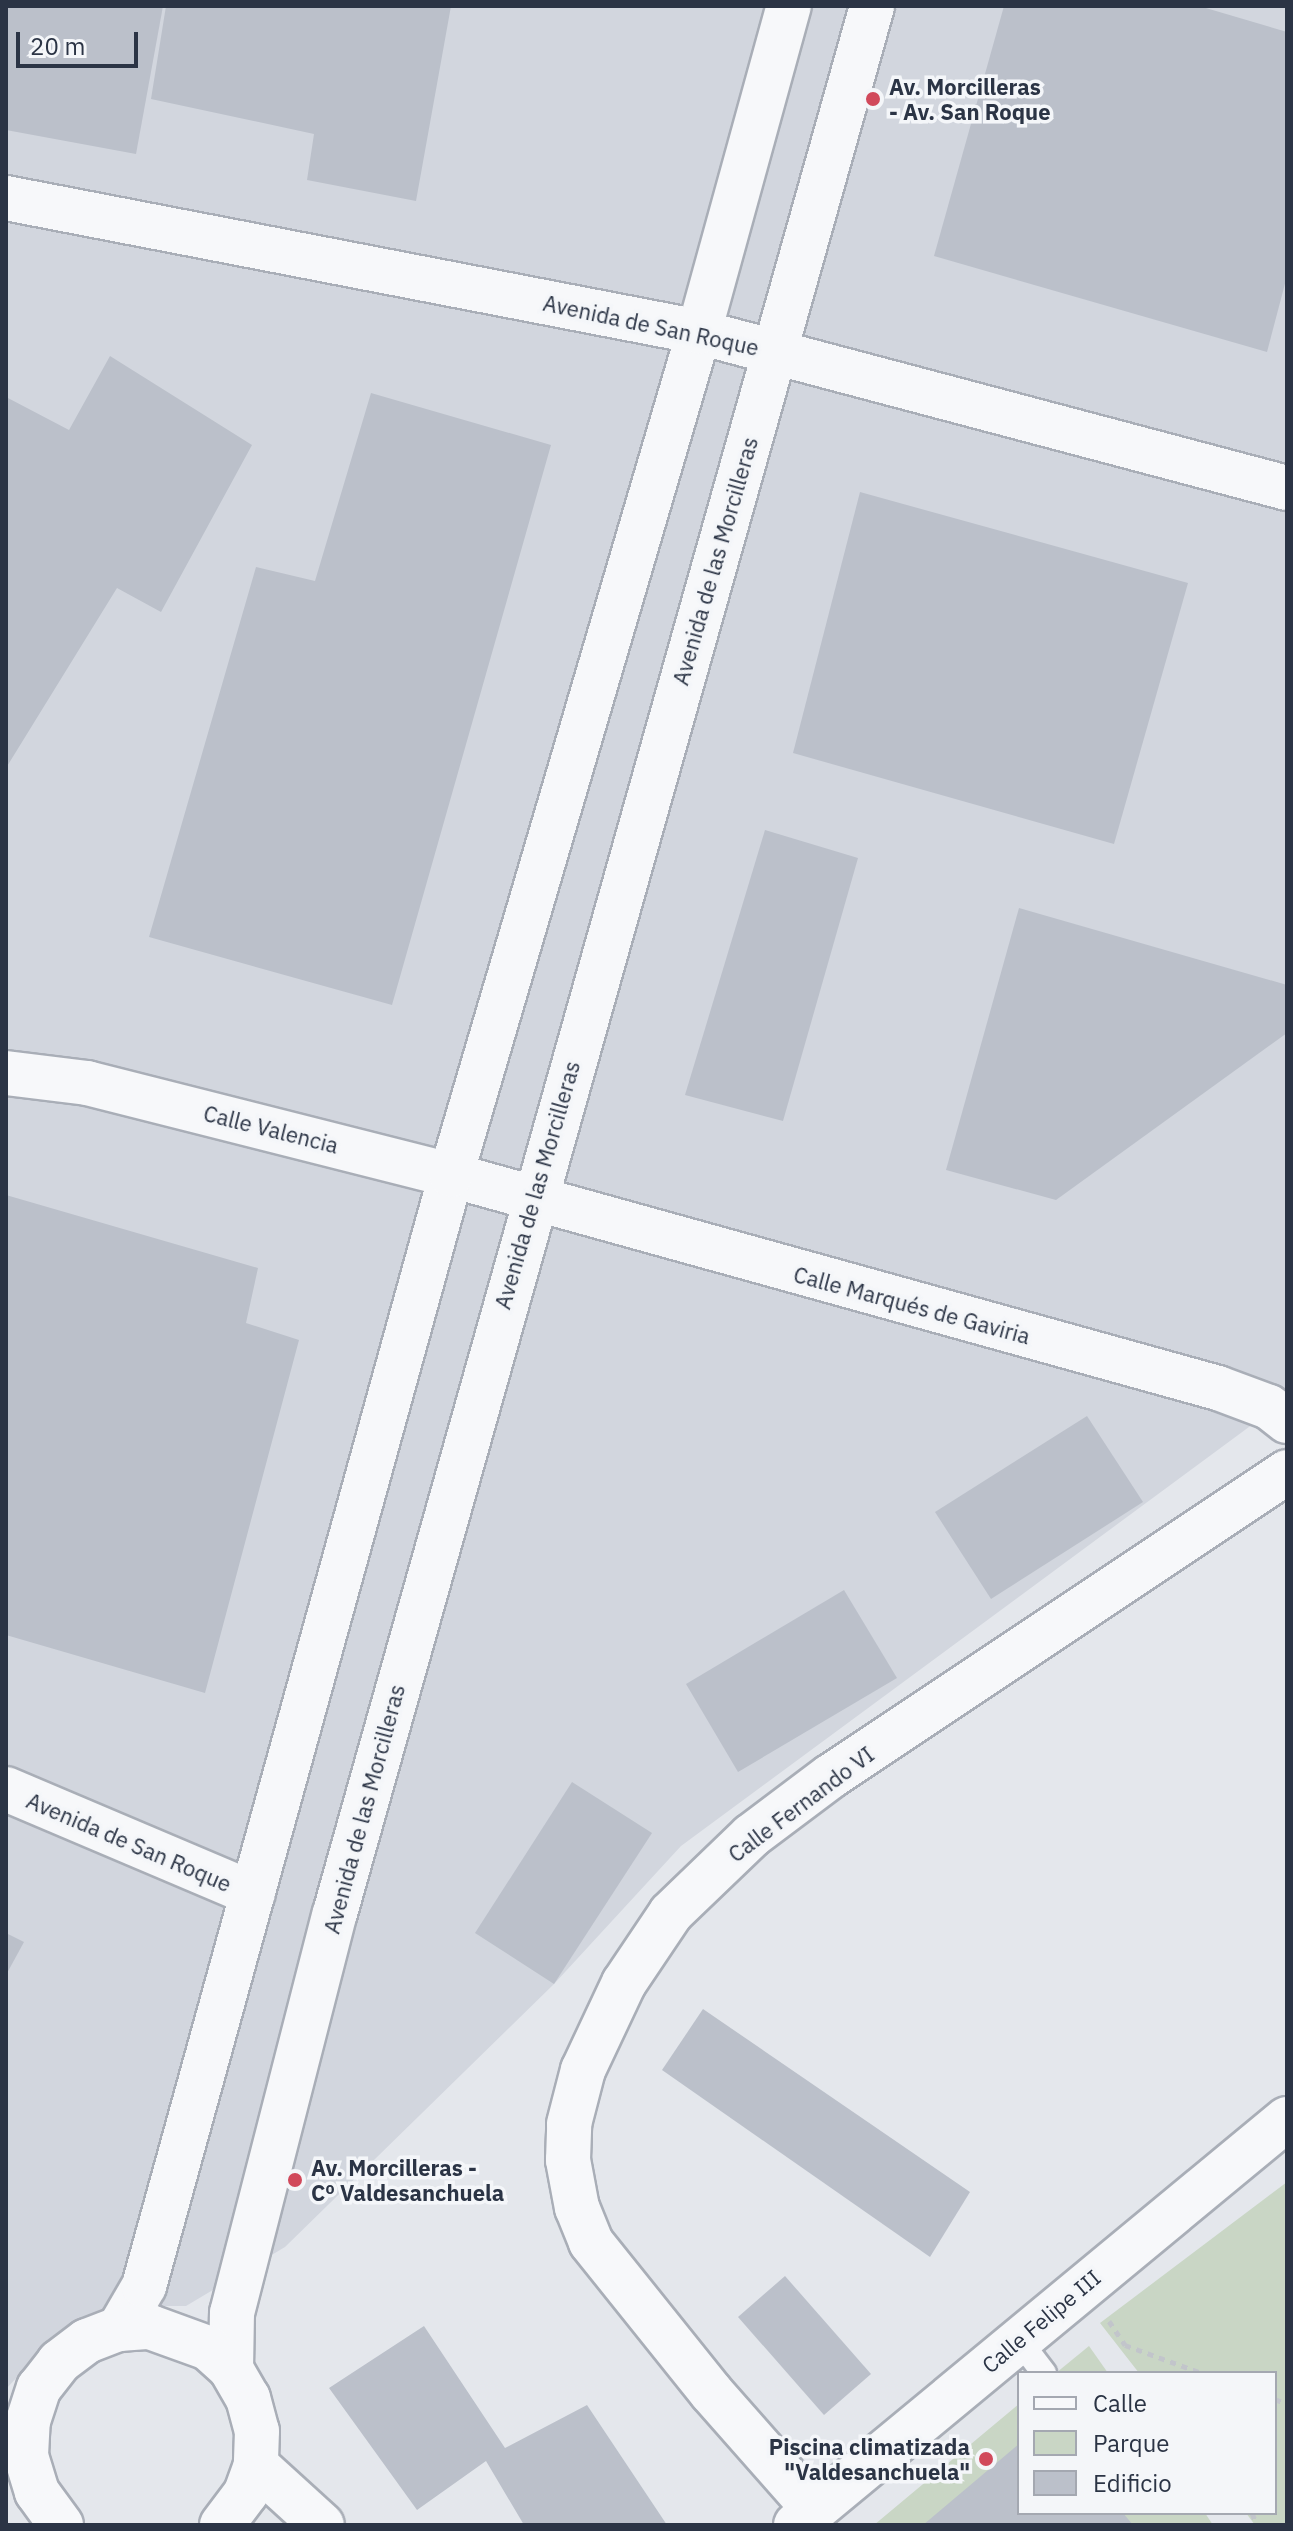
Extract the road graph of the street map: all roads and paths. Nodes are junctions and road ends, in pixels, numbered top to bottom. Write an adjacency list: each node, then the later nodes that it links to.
1 (789, 6): 4 (street)
2 (872, 6): 5 (street, Avenida de las Morcilleras)
3 (6, 198): 4 (street, Avenida de San Roque)
4 (699, 332): 5 (street, Avenida de San Roque); 8 (street)
5 (775, 351): 6 (street, Avenida de San Roque); 9 (street, Avenida de las Morcilleras)
6 (1287, 488)
7 (6, 1073): 8 (street, Calle Valencia)
8 (451, 1175): 9 (street, Calle Valencia); 13 (street)
9 (532, 1201): 10 (street, Calle Marqués de Gaviria); 18 (street, Avenida de las Morcilleras)
10 (1287, 1421)
11 (1287, 1472): 23 (street, Calle Fernando VI)
12 (6, 1789): 13 (street, Avenida de San Roque)
13 (253, 1894): 16 (street)
14 (1287, 2119): 15 (street, Calle Felipe III)
15 (1084, 2285): 17 (street, Calle Felipe III); 20 (path)
16 (119, 2329): 18 (street); 21 (street)
17 (1018, 2339): 19 (lane); 23 (street, Calle Felipe III)
18 (231, 2369): 22 (street)
19 (1042, 2371)
20 (1196, 2371)
21 (16, 2456): 25 (street)
22 (256, 2465): 24 (street); 26 (street)
23 (805, 2517)
24 (230, 2523)
25 (61, 2525)
26 (322, 2525)

